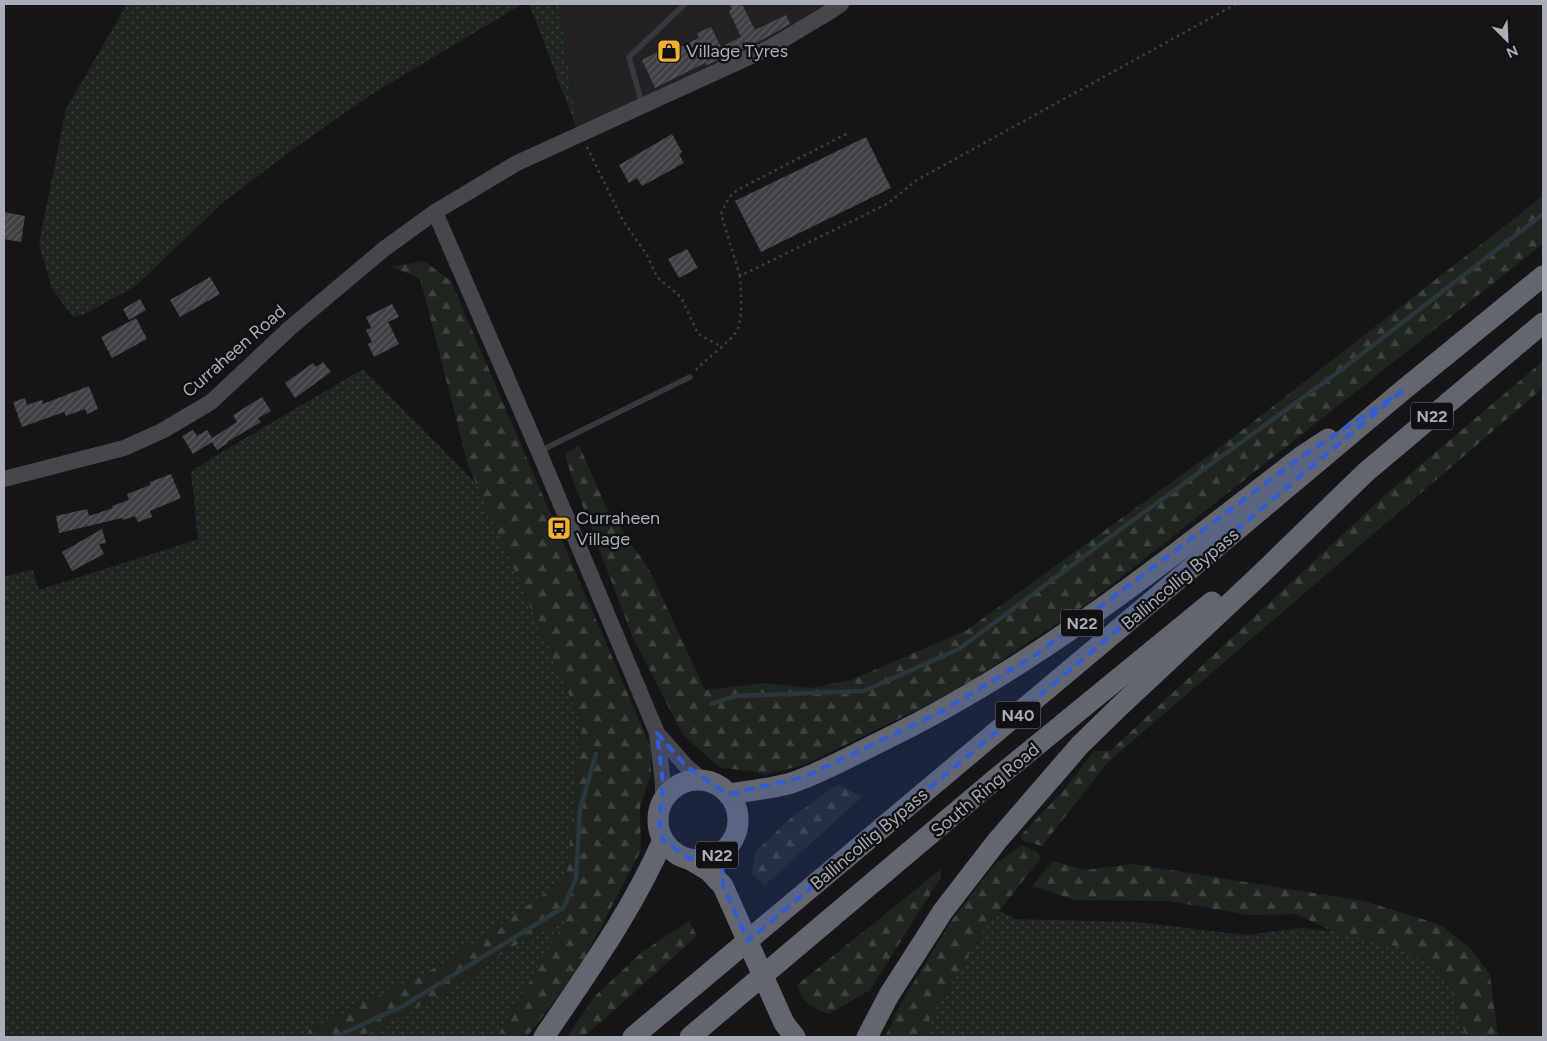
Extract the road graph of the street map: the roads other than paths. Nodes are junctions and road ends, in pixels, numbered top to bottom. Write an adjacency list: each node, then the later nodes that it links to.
1 (685, 4): 3 (lane)
2 (841, 4): 3 (street, Curraheen Road)
3 (643, 106): 4 (street, Curraheen Road)
4 (435, 212): 9 (street); 10 (street, Curraheen Road)
5 (1543, 276): 8 (highway, Ballincollig Bypass / N22)
6 (1543, 323): 11 (highway, N22)
7 (690, 377): 9 (lane)
8 (1402, 391): 14 (highway, N22); 22 (highway, Ballincollig Bypass / N40)
9 (539, 452): 12 (street)
10 (4, 479)
11 (1328, 507): 23 (highway, South Ring Road / N40); 24 (highway, N22)
12 (657, 733): 13 (street); 15 (street)
13 (702, 780): 14 (highway); 15 (highway)
14 (728, 794): 17 (highway, N22)
15 (663, 801): 16 (highway)
16 (663, 840): 18 (highway, N22); 21 (highway)
17 (726, 849): 18 (highway, N22); 19 (highway, N22)
18 (689, 859): 19 (highway, N22)
19 (723, 886): 20 (highway, N22, bridge)
20 (788, 1033)
21 (544, 1037)
22 (633, 1037)
23 (690, 1037)
24 (867, 1037)

